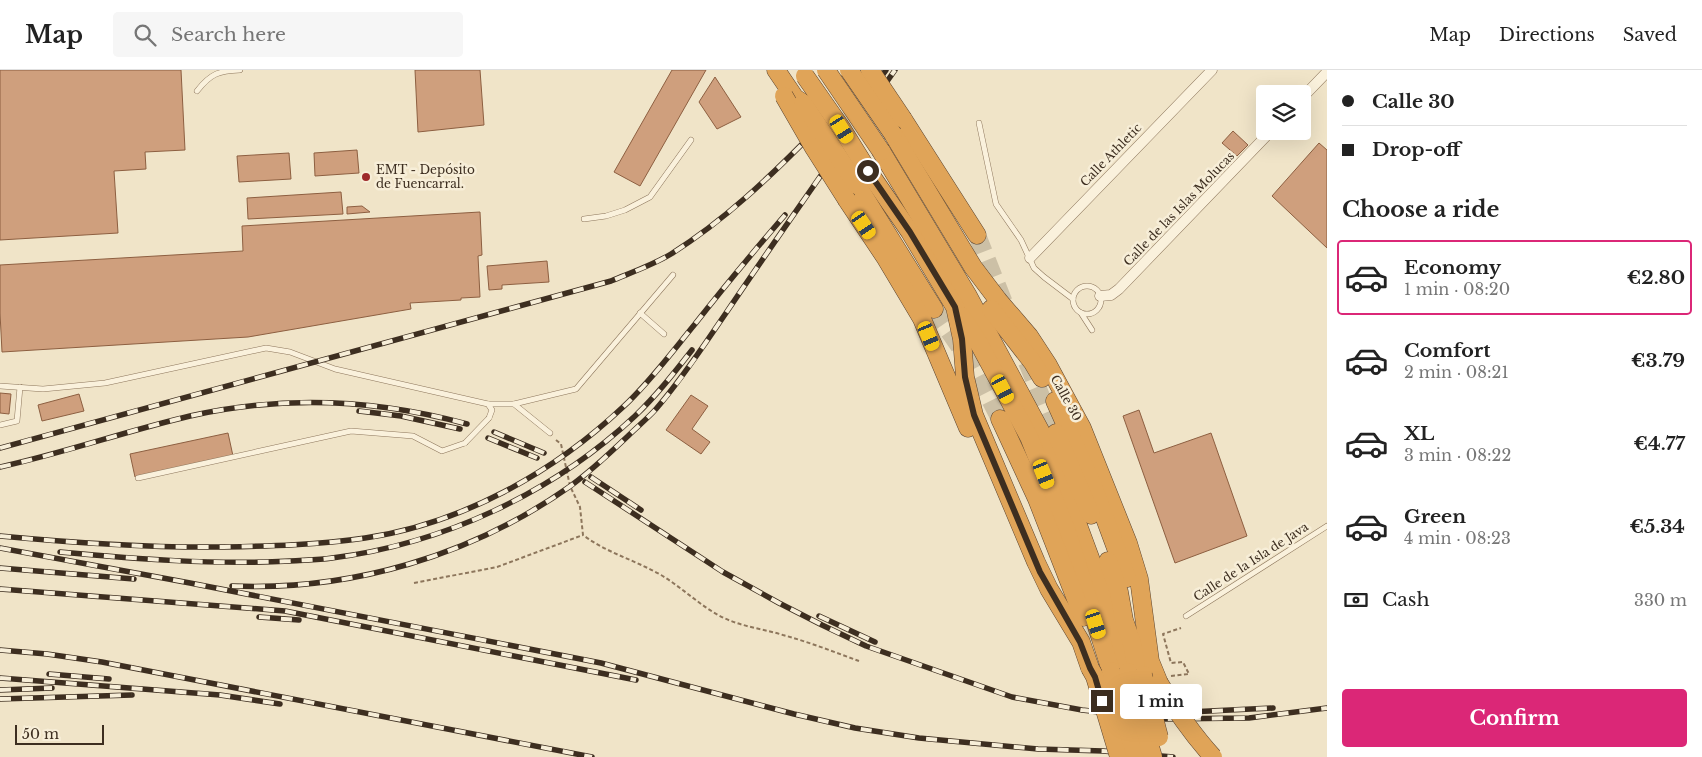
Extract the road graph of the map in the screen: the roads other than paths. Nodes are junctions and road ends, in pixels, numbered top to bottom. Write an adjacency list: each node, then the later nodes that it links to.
1 (240, 70): 13 (lane)
2 (768, 70): 11 (highway)
3 (776, 70): 11 (highway)
4 (782, 70): 11 (highway)
5 (826, 70): 17 (highway, bridge)
6 (837, 70): 17 (highway)
7 (849, 70): 17 (highway, Calle 30, bridge)
8 (870, 70): 19 (highway, bridge)
9 (1212, 70): 20 (street, Calle Athletic)
10 (1327, 72): 12 (street)
11 (795, 84): 24 (highway, bridge); 25 (highway, bridge); 40 (highway, bridge)
12 (1311, 89)
13 (197, 91)
14 (979, 123): 20 (lane)
15 (691, 140): 18 (lane)
16 (1262, 140): 22 (street, Calle de las Islas Molucas)
17 (887, 142): 42 (highway); 42 (highway); 50 (highway, Calle 30, bridge)
18 (584, 219)
19 (976, 235)
20 (1030, 258): 23 (lane)
21 (673, 275): 26 (lane)
22 (1100, 296): 23 (lane); 27 (lane)
23 (1073, 299): 27 (lane)
24 (955, 307): 40 (highway); 42 (highway)
25 (934, 310)
26 (640, 313): 29 (lane); 33 (lane)
27 (1080, 313): 28 (lane)
28 (1092, 330)
29 (664, 334)
30 (0, 386): 31 (lane)
31 (20, 387): 32 (lane); 35 (lane)
32 (488, 404): 33 (lane); 38 (lane, bridge)
33 (514, 404): 36 (lane)
34 (1000, 419): 42 (highway)
35 (0, 426)
36 (550, 434)
37 (1056, 434): 42 (highway)
38 (138, 478)
39 (1327, 526): 41 (lane, Calle de la Isla de Java)
40 (1045, 581): 42 (highway)
41 (1186, 616)
42 (1115, 668): 43 (highway); 44 (highway, bridge); 45 (highway); 46 (highway); 47 (highway, bridge); 48 (highway, bridge); 49 (highway, bridge)
43 (1113, 757)
44 (1118, 757)
45 (1124, 757)
46 (1130, 757)
47 (1136, 757)
48 (1153, 757)
49 (1164, 757)
50 (1213, 757)

